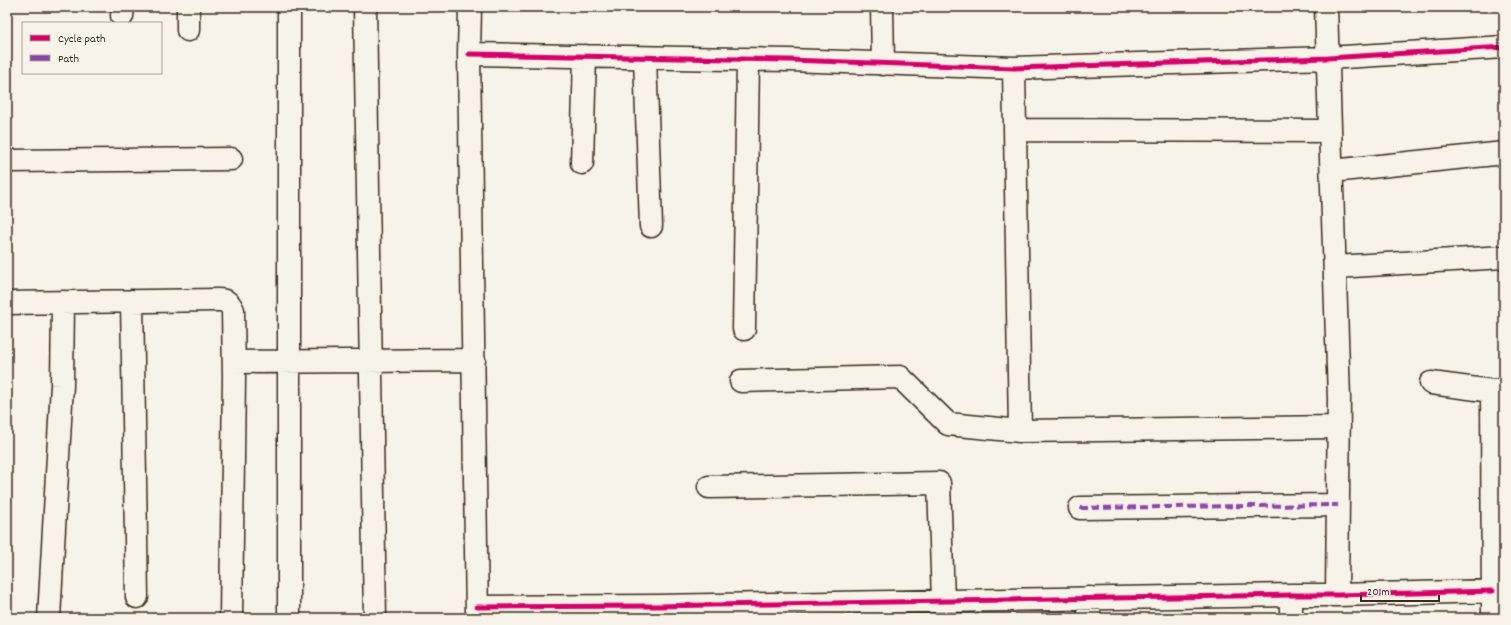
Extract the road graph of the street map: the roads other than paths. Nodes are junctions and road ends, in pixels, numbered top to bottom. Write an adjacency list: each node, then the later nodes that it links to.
1 (188, 7): 7 (street)
2 (289, 7): 33 (street)
3 (365, 7): 31 (street)
4 (470, 7): 9 (street)
5 (882, 7): 14 (street)
6 (1326, 7): 12 (street)
7 (188, 30)
8 (1504, 47): 12 (street)
9 (469, 54): 10 (street); 30 (street)
10 (585, 56): 11 (street); 21 (street)
11 (645, 58): 13 (street); 23 (street)
12 (1328, 58): 15 (street); 17 (street)
13 (748, 60): 14 (street); 29 (street)
14 (883, 64): 15 (street)
15 (1014, 68): 16 (street)
16 (1015, 130): 17 (street); 38 (street)
17 (1330, 131): 22 (street)
18 (1504, 153): 22 (street)
19 (231, 158): 20 (street)
20 (7, 161)
21 (582, 163)
22 (1332, 171): 25 (street)
23 (651, 226)
24 (1504, 257): 25 (street)
25 (1335, 267): 37 (street)
26 (132, 300): 27 (street); 32 (street); 45 (street)
27 (63, 302): 28 (street); 54 (street)
28 (7, 303)
29 (744, 328)
30 (474, 360): 31 (street); 51 (street)
31 (371, 361): 33 (street); 57 (street)
32 (234, 362): 33 (street); 55 (street)
33 (289, 362): 56 (street)
34 (741, 381): 38 (street)
35 (1431, 383): 36 (street)
36 (1498, 390): 42 (street)
37 (1339, 427): 38 (street); 40 (street)
38 (1020, 431)
39 (709, 487): 46 (street)
40 (1338, 505): 41 (street); 44 (street)
41 (1080, 508)
42 (1493, 591): 44 (street); 59 (street)
43 (1291, 595): 44 (street); 47 (street); 58 (street)
44 (1336, 595)
45 (137, 597)
46 (943, 601): 48 (street); 49 (street)
47 (1089, 608): 48 (street)
48 (983, 609)
49 (887, 610): 50 (street)
50 (795, 611): 53 (street)
51 (477, 612): 52 (street)
52 (589, 612): 53 (street)
53 (656, 612)
54 (49, 618)
55 (231, 618)
56 (289, 618)
57 (375, 618)
58 (1291, 618)
59 (1494, 618)

